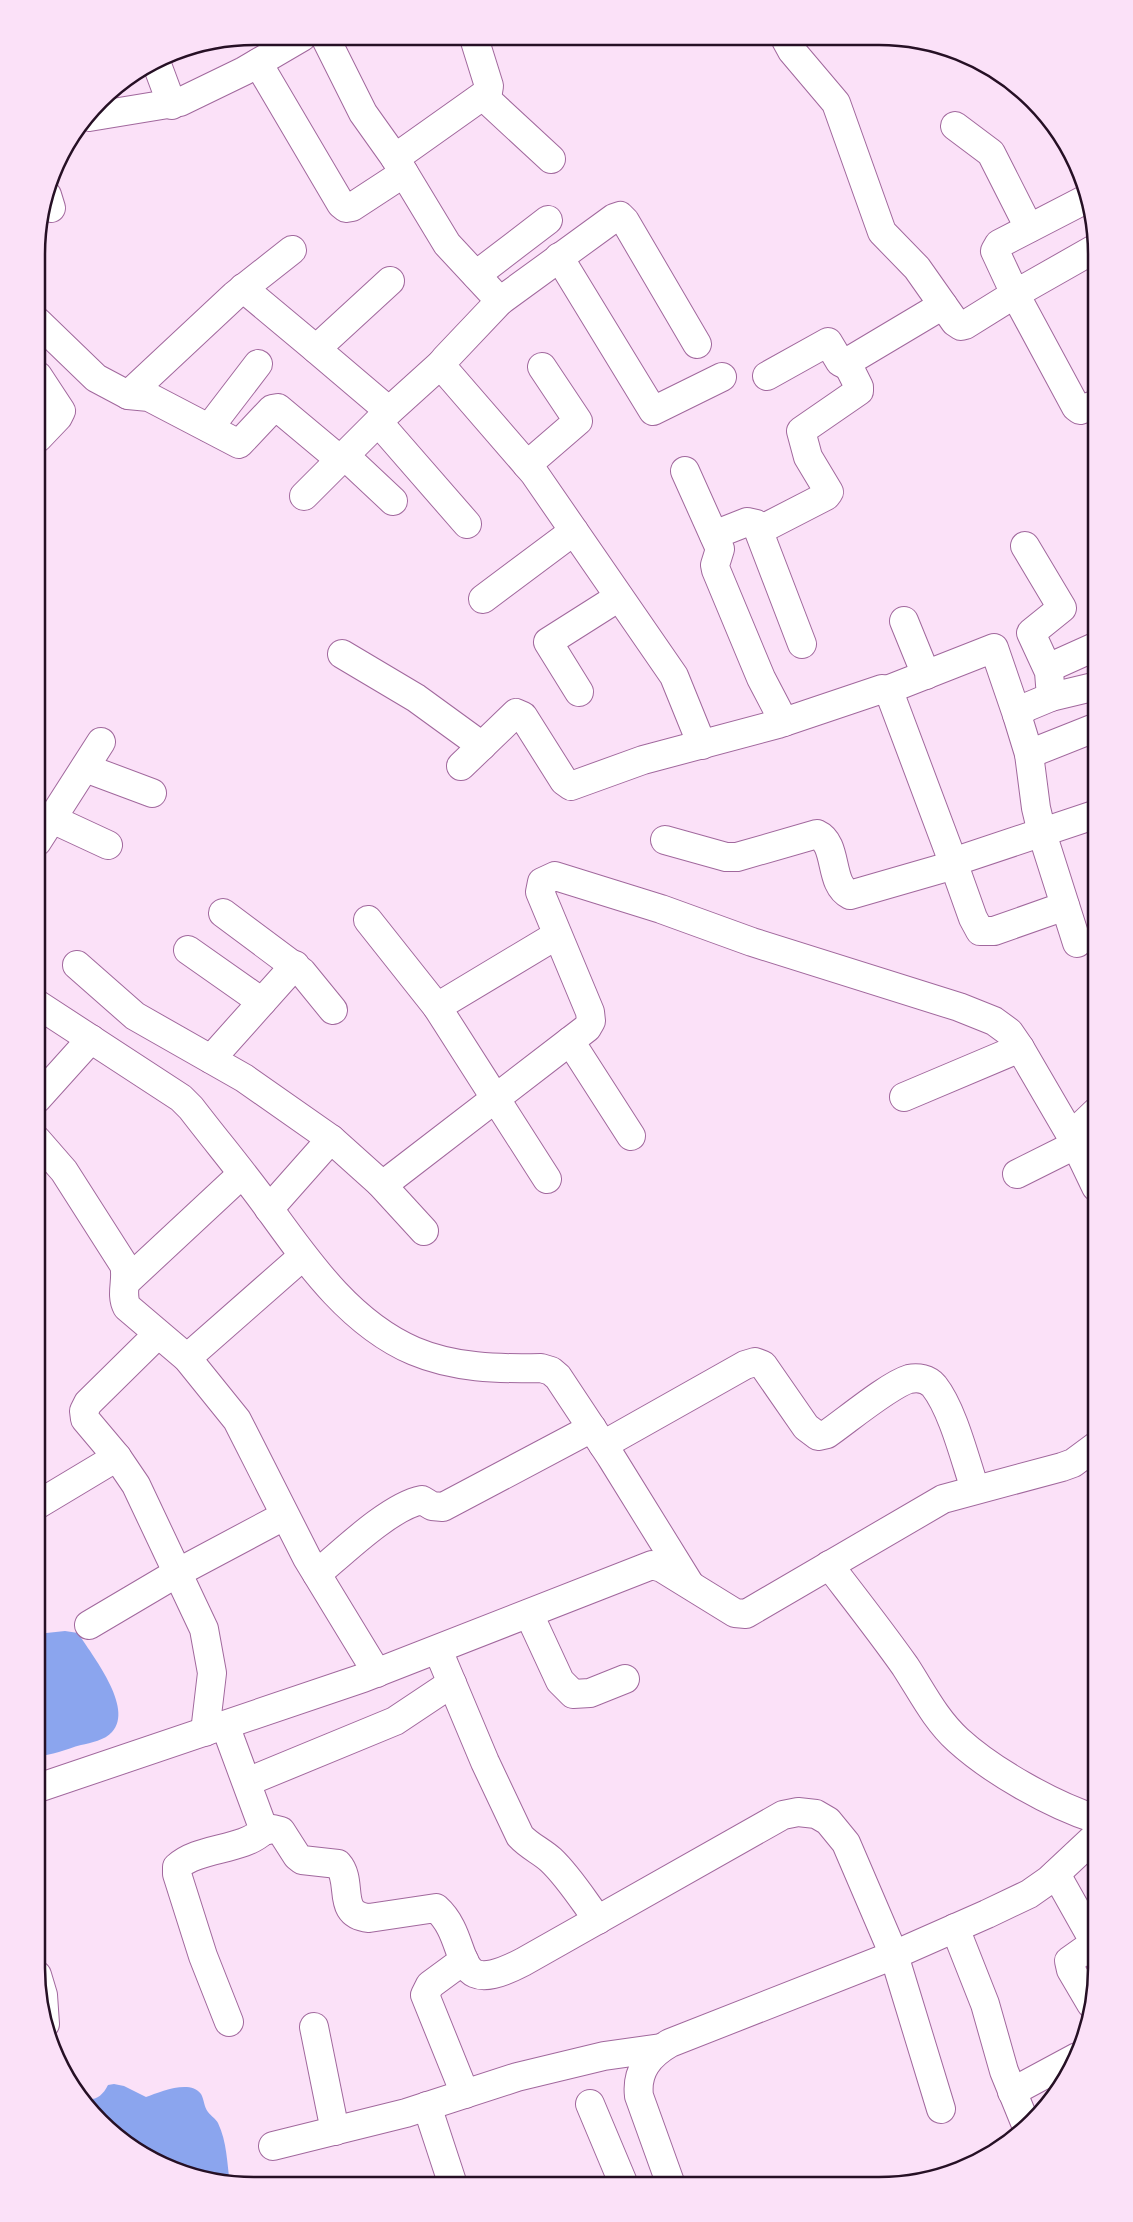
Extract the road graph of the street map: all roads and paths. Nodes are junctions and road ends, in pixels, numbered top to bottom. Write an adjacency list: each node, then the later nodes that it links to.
1 (287, 45): 5 (street)
2 (329, 45): 12 (street)
3 (476, 45): 7 (street)
4 (788, 45): 24 (street)
5 (258, 63): 8 (street); 12 (street)
6 (158, 68): 8 (street)
7 (484, 97): 11 (street); 12 (street)
8 (172, 105): 9 (street)
9 (96, 117)
10 (955, 126): 15 (street)
11 (551, 159)
12 (400, 165): 19 (street)
13 (1081, 201): 15 (street)
14 (548, 220): 19 (street)
15 (1029, 228): 22 (street)
16 (292, 250): 21 (street)
17 (1088, 253): 22 (street)
18 (559, 257): 23 (street); 26 (street); 33 (street)
19 (476, 276): 23 (street)
20 (390, 281): 27 (street)
21 (243, 288): 27 (street); 35 (street)
22 (1015, 294): 24 (street); 36 (street)
23 (500, 302): 30 (street)
24 (944, 305): 28 (street)
25 (45, 329): 35 (street)
26 (697, 344)
27 (316, 349): 37 (street)
28 (847, 363): 32 (street); 46 (street)
29 (258, 364): 38 (street)
30 (441, 364): 37 (street); 41 (street)
31 (542, 367): 41 (street)
32 (767, 376)
33 (722, 377)
34 (45, 386): 39 (street)
35 (128, 396): 38 (street)
36 (1088, 407)
37 (384, 417): 40 (street); 45 (street)
38 (209, 428): 40 (street)
39 (45, 431)
40 (342, 457): 43 (street); 44 (street)
41 (527, 465): 47 (street)
42 (685, 471): 48 (street)
43 (304, 496)
44 (393, 502)
45 (467, 524)
46 (760, 530): 48 (street); 53 (street)
47 (574, 531): 50 (street); 51 (street)
48 (714, 535): 63 (street)
49 (1025, 546): 56 (street)
50 (620, 597): 60 (street); 66 (street)
51 (483, 599)
52 (904, 621): 57 (street)
53 (802, 644)
54 (1088, 650): 56 (street)
55 (342, 654): 67 (street)
56 (1048, 668): 61 (street)
57 (926, 675): 59 (street); 62 (street)
58 (1088, 688): 61 (street)
59 (887, 690): 63 (street); 78 (street)
60 (579, 692)
61 (1051, 697): 62 (street)
62 (1017, 715): 68 (street)
63 (784, 722): 66 (street)
64 (1088, 731): 68 (street)
65 (101, 742): 70 (street)
66 (702, 744): 67 (street)
67 (482, 746): 69 (street)
68 (1029, 754): 75 (street)
69 (461, 766)
70 (85, 768): 71 (street); 73 (street)
71 (152, 793)
72 (1088, 817): 75 (street)
73 (52, 819): 74 (street); 77 (street)
74 (45, 830)
75 (1042, 833): 78 (street); 79 (street)
76 (665, 840): 78 (street)
77 (108, 844)
78 (953, 864): 79 (street)
79 (1065, 906): 83 (street)
80 (223, 913): 86 (street)
81 (368, 920): 88 (street)
82 (558, 935): 88 (street); 92 (street); 93 (street)
83 (1077, 942)
84 (188, 950): 87 (street)
85 (77, 965): 94 (street)
86 (295, 965): 87 (street); 90 (street)
87 (262, 1002): 94 (street)
88 (436, 1007): 97 (street)
89 (45, 1009): 91 (street)
90 (333, 1010)
91 (91, 1038): 95 (street); 104 (street)
92 (570, 1041): 97 (street); 99 (street)
93 (1020, 1048): 96 (street); 101 (street)
94 (211, 1059): 100 (street)
95 (45, 1091)
96 (904, 1097)
97 (496, 1098): 106 (street); 107 (street)
98 (1088, 1119): 101 (street)
99 (631, 1136)
100 (331, 1139): 107 (street); 108 (street)
101 (1074, 1142): 103 (street); 105 (street)
102 (45, 1149): 111 (street)
103 (1088, 1171)
104 (242, 1174): 108 (street); 111 (street)
105 (1017, 1174)
106 (547, 1179)
107 (380, 1184): 109 (street)
108 (269, 1209): 110 (street)
109 (424, 1231)
110 (303, 1256): 113 (street); 114 (street)
111 (126, 1282): 112 (street)
112 (158, 1334): 113 (street); 116 (street)
113 (187, 1358): 119 (street)
114 (598, 1436): 117 (street); 122 (street); 123 (street)
115 (1088, 1452): 117 (street)
116 (117, 1456): 118 (street); 121 (street)
117 (975, 1489): 120 (street)
118 (45, 1499)
119 (284, 1516): 121 (street); 122 (street)
120 (830, 1565): 123 (street); 133 (street)
121 (177, 1573): 125 (street); 130 (street)
122 (317, 1574): 127 (street)
123 (691, 1586): 124 (street)
124 (529, 1614): 126 (street); 128 (street)
125 (89, 1625)
126 (438, 1650): 127 (street); 129 (street)
127 (377, 1673): 130 (street)
128 (626, 1680)
129 (452, 1683): 131 (street); 137 (street)
130 (215, 1728): 131 (street); 132 (street)
131 (247, 1782): 134 (street)
132 (45, 1787)
133 (1088, 1815)
134 (263, 1831): 142 (street); 144 (street)
135 (1088, 1844): 136 (street)
136 (1056, 1874): 138 (street); 139 (street)
137 (598, 1920): 141 (street); 142 (street)
138 (955, 1928): 141 (street); 148 (street)
139 (1088, 1931)
140 (1088, 1950): 143 (street)
141 (894, 1955): 146 (street); 152 (street)
142 (464, 1960): 149 (street)
143 (1086, 1996)
144 (229, 2022)
145 (314, 2027): 154 (street)
146 (661, 2048): 149 (street); 158 (street)
147 (1065, 2064): 148 (street)
148 (1012, 2092): 153 (street)
149 (465, 2094): 151 (street)
150 (590, 2104): 157 (street)
151 (427, 2106): 154 (street); 156 (street)
152 (941, 2110)
153 (1024, 2119)
154 (335, 2131): 155 (street)
155 (273, 2146)
156 (451, 2177)
157 (621, 2177)
158 (668, 2177)

